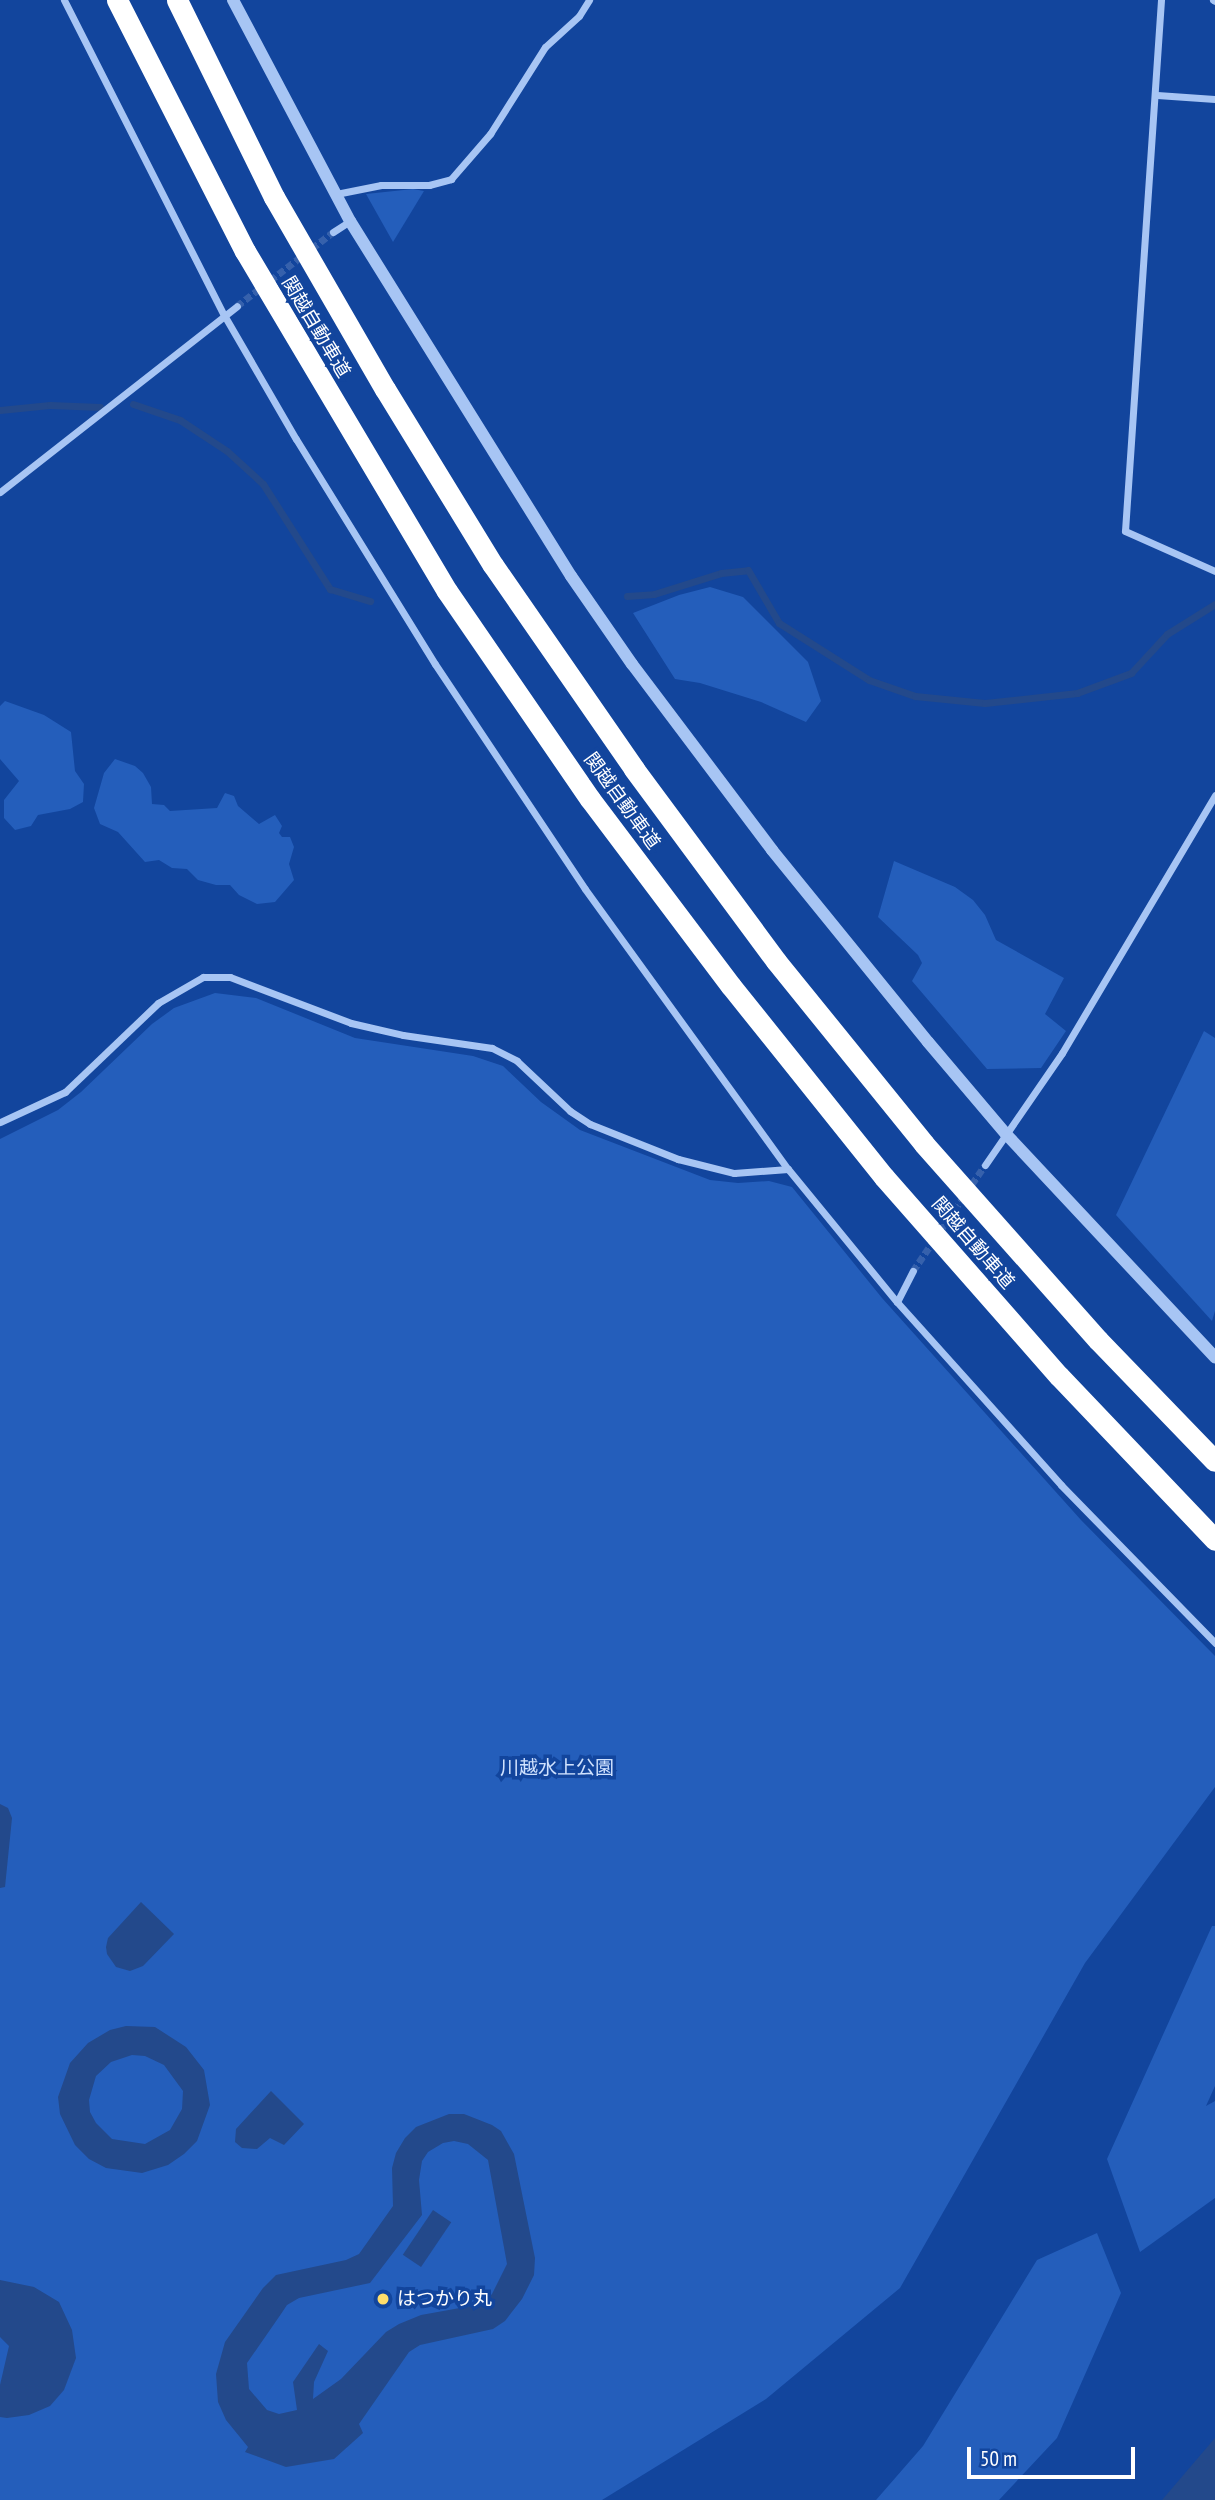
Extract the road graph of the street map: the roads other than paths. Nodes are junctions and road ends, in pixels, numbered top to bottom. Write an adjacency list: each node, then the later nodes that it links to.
1 (64, 0): 13 (street)
2 (117, 0): 25 (highway, 関越自動車道)
3 (177, 0): 24 (highway, 関越自動車道)
4 (233, 0): 9 (street)
5 (589, 0): 9 (street)
6 (1161, 0): 7 (street)
7 (1157, 95): 8 (street); 15 (street)
8 (1215, 99)
9 (336, 194): 10 (street)
10 (350, 221): 11 (street); 18 (street)
11 (333, 232)
12 (237, 306): 13 (street)
13 (224, 315): 14 (street); 20 (street)
14 (0, 492)
15 (1215, 571)
16 (1215, 795): 18 (street)
17 (0, 1122): 20 (street)
18 (1006, 1134): 19 (street); 23 (street)
19 (985, 1165)
20 (788, 1169): 22 (street)
21 (913, 1271): 22 (street)
22 (897, 1302): 26 (street)
23 (1215, 1357)
24 (1215, 1461)
25 (1215, 1540)
26 (1215, 1643)

